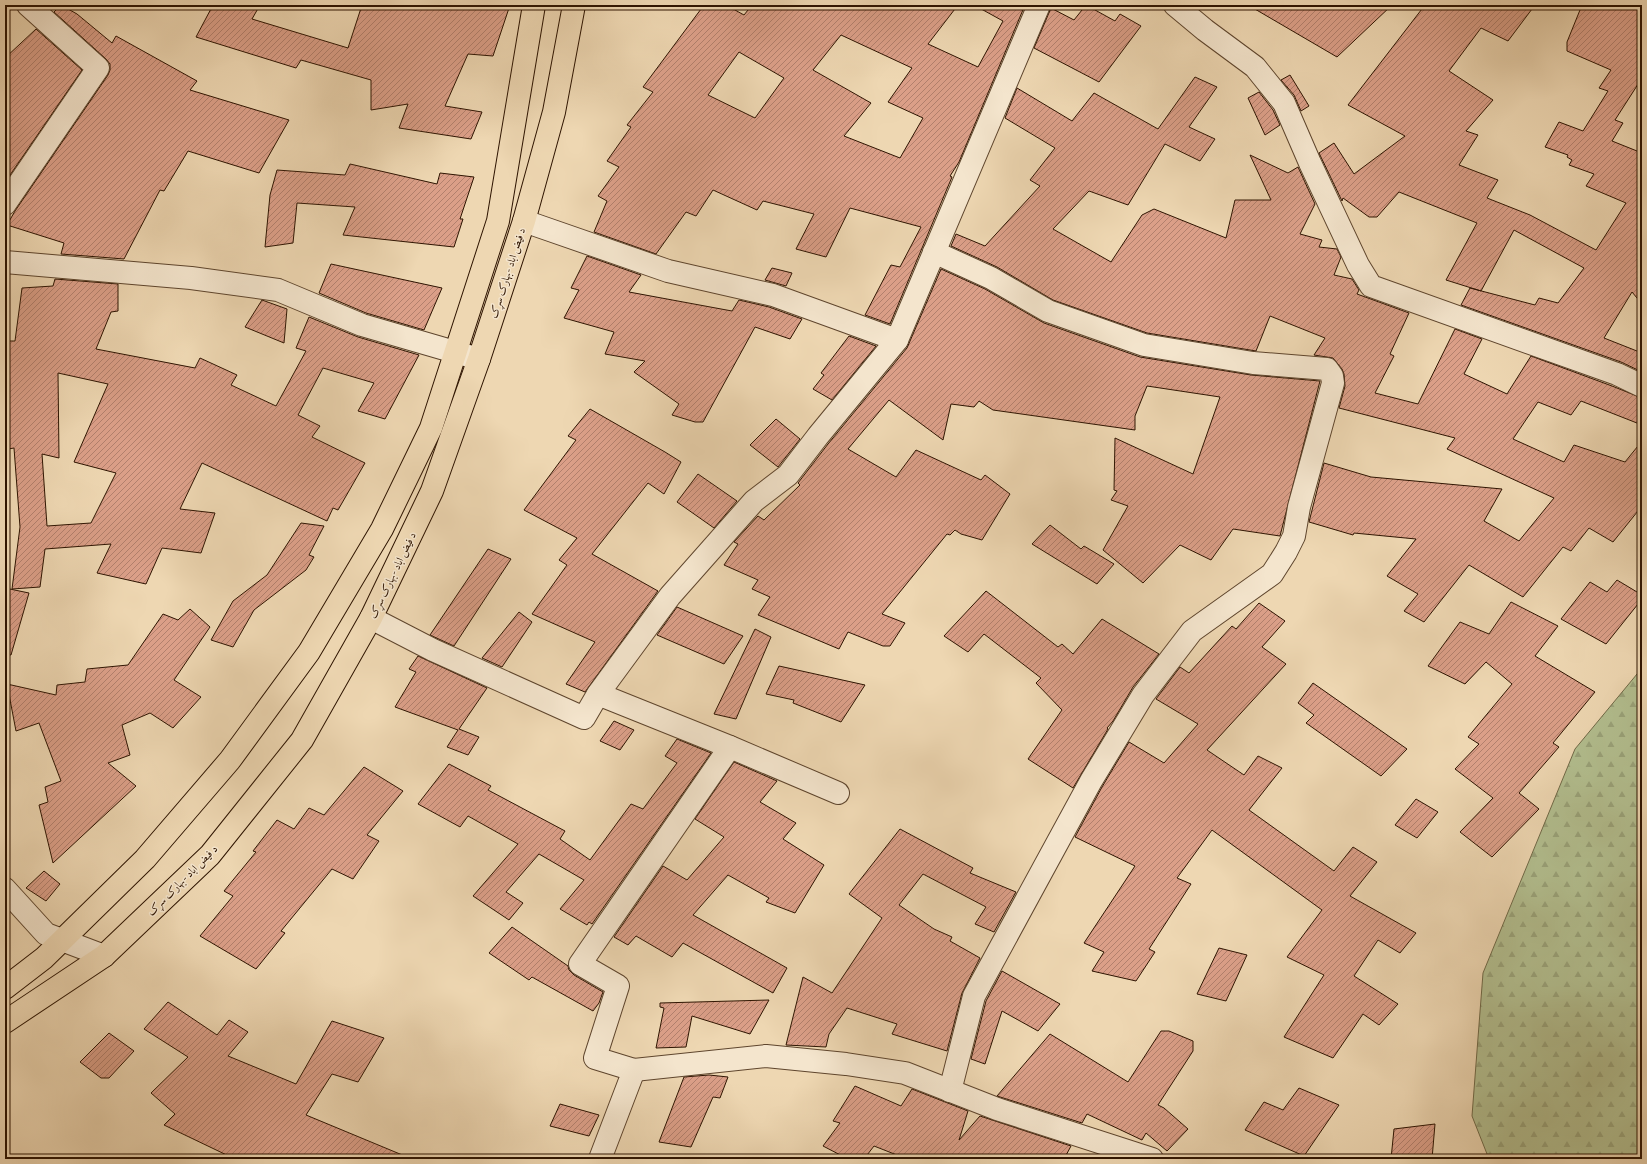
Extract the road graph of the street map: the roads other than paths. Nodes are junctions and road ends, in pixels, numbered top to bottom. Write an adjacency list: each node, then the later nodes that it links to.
1 (28, 5): 6 (street)
2 (534, 5): 11 (main road)
3 (574, 5): 7 (main road, د فیض اباد -بهارک سړک)
4 (1039, 5): 8 (street)
5 (1175, 5): 13 (street)
6 (5, 204)
7 (524, 221): 10 (street); 12 (main road, د فیض اباد -بهارک سړک)
8 (934, 252): 10 (street); 24 (street)
9 (5, 262): 11 (street)
10 (897, 340): 15 (street)
11 (456, 352): 12 (street); 19 (main road)
12 (479, 359): 14 (main road, د فیض اباد -بهارک سړک)
13 (1642, 386)
14 (371, 618): 15 (street); 20 (main road, د فیض اباد -بهارک سړک)
15 (598, 694): 16 (street)
16 (730, 747): 17 (street); 23 (street)
17 (838, 793)
18 (5, 889): 19 (street)
19 (63, 940): 20 (street); 21 (main road)
20 (104, 956): 22 (main road, د فیض اباد -بهارک سړک)
21 (5, 988)
22 (5, 1022)
23 (634, 1070): 24 (street); 25 (street)
24 (950, 1091): 26 (street)
25 (600, 1159)
26 (1152, 1159)

